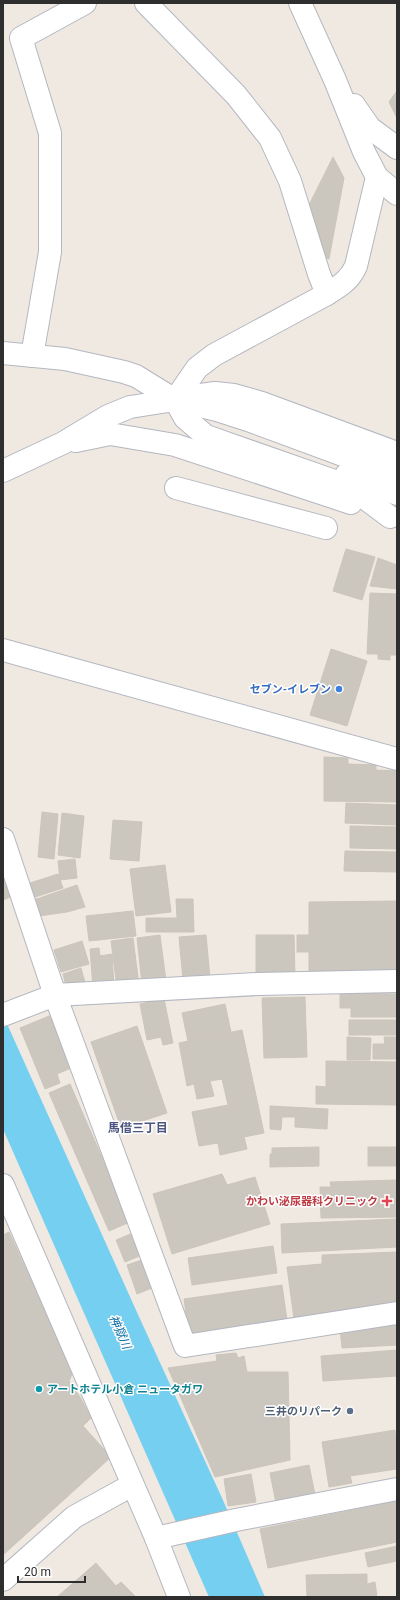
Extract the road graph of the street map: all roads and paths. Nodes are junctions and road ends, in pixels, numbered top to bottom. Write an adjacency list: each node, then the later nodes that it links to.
1 (85, 3): 10 (street)
2 (146, 3): 8 (street)
3 (300, 3): 4 (street)
4 (335, 80): 5 (street); 6 (street)
5 (397, 148)
6 (377, 178): 7 (street); 8 (street)
7 (397, 194)
8 (328, 294): 11 (street)
9 (3, 353): 10 (street)
10 (32, 356): 11 (street)
11 (175, 400): 12 (street); 13 (street); 14 (street); 20 (street)
12 (217, 410): 16 (street); 19 (street)
13 (63, 443): 15 (street); 18 (street)
14 (397, 453)
15 (3, 471)
16 (397, 475)
17 (176, 488): 21 (street)
18 (312, 489): 20 (street); 21 (street)
19 (397, 494)
20 (393, 518)
21 (303, 521): 22 (street)
22 (326, 528)
23 (3, 650): 24 (street)
24 (397, 758)
25 (3, 839): 27 (street)
26 (397, 981): 27 (street)
27 (55, 995): 28 (street); 30 (street)
28 (3, 1015)
29 (3, 1185): 31 (street)
30 (397, 1314)
31 (132, 1485): 33 (street); 34 (street)
32 (397, 1489): 33 (street)
33 (156, 1538): 35 (street)
34 (3, 1580)
35 (179, 1597)

